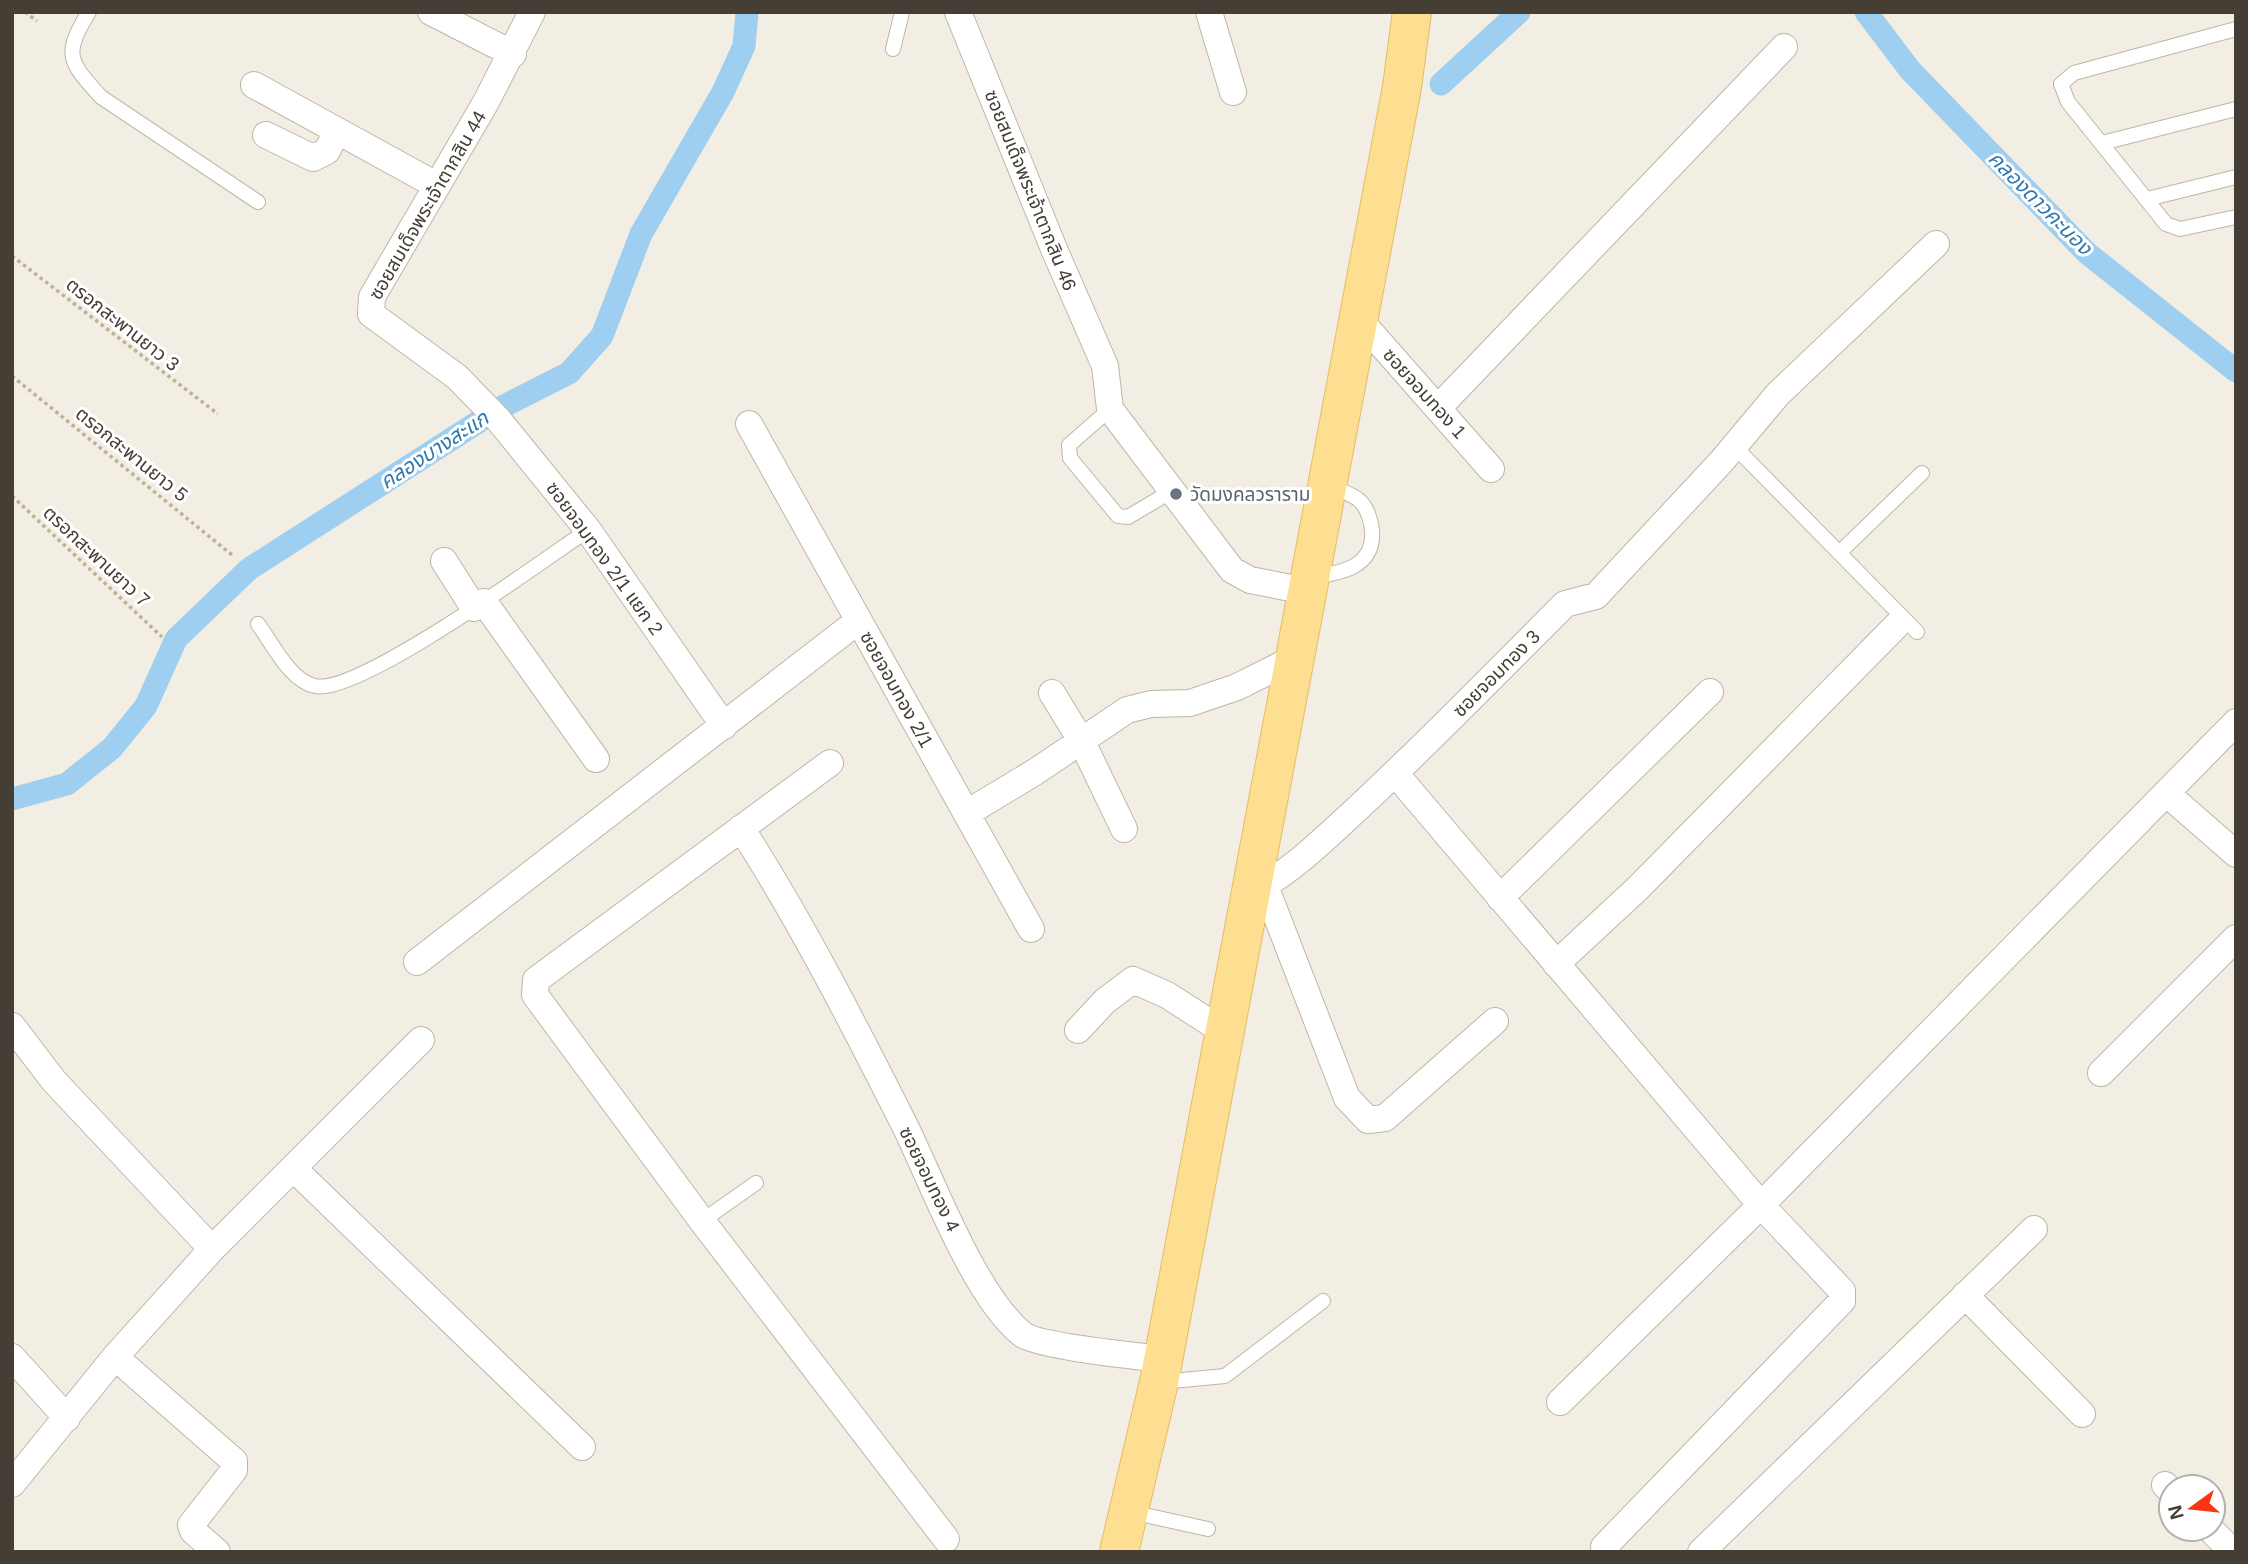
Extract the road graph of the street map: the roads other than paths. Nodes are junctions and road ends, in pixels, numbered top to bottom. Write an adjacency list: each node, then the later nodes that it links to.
1 (89, 12): 21 (lane)
2 (431, 12): 11 (street)
3 (532, 12): 11 (street, ซอยสมเด็จพระเจ้าตากสิน 44)
4 (902, 12): 10 (lane)
5 (958, 12): 27 (street, ซอยสมเด็จพระเจ้าตากสิน 46)
6 (1412, 12): 24 (main road)
7 (1212, 13): 13 (street)
8 (2236, 29): 17 (lane)
9 (1784, 47): 26 (street)
10 (893, 49)
11 (513, 54): 19 (street, ซอยสมเด็จพระเจ้าตากสิน 44)
12 (254, 85): 15 (street)
13 (1233, 92)
14 (2236, 109): 17 (lane)
15 (338, 131): 16 (street); 19 (street)
16 (266, 135)
17 (2102, 143): 20 (lane)
18 (2236, 177): 20 (lane)
19 (436, 185): 25 (street, ซอยสมเด็จพระเจ้าตากสิน 44)
20 (2147, 199): 22 (lane)
21 (258, 202)
22 (2236, 217)
23 (1936, 244): 29 (street, ซอยจอมทอง 3)
24 (1358, 318): 26 (street, ซอยจอมทอง 1); 32 (main road)
25 (479, 397): 34 (street, ซอยจอมทอง 2/1 แยก 2)
26 (1438, 408): 30 (street, ซอยจอมทอง 1)
27 (1110, 410): 33 (street); 33 (lane)
28 (749, 424): 39 (street)
29 (1734, 446): 35 (lane); 50 (street, ซอยจอมทอง 3)
30 (1491, 469)
31 (1922, 473): 35 (lane)
32 (1329, 484): 37 (main road); 37 (lane)
33 (1172, 491): 37 (street)
34 (588, 530): 38 (lane); 46 (street, ซอยจอมทอง 2/1 แยก 2)
35 (1839, 553): 41 (lane)
36 (444, 561): 38 (street)
37 (1307, 584): 42 (main road)
38 (479, 605): 40 (lane); 48 (street)
39 (858, 621): 46 (street, ซอยจอมทอง 2/1); 52 (street, ซอยจอมทอง 2/1)
40 (258, 624)
41 (1907, 629): 61 (street)
42 (1295, 657): 47 (street); 56 (main road)
43 (1710, 692): 57 (street)
44 (1052, 693): 47 (street)
45 (2236, 722): 51 (street)
46 (723, 726): 60 (street, ซอยจอมทอง 2/1)
47 (1082, 742): 52 (street); 54 (street)
48 (596, 759)
49 (830, 763): 53 (street)
50 (1395, 773): 56 (street, ซอยจอมทอง 3); 57 (street)
51 (2166, 793): 55 (street); 70 (street)
52 (967, 813): 58 (street, ซอยจอมทอง 2/1)
53 (741, 828): 71 (street); 78 (street, ซอยจอมทอง 4)
54 (1124, 829)
55 (2236, 854)
56 (1257, 890): 62 (street); 65 (main road)
57 (1500, 898): 61 (street)
58 (1031, 929)
59 (2236, 937): 67 (street)
60 (417, 962)
61 (1556, 964): 70 (street)
62 (1495, 1021)
63 (12, 1026): 73 (street)
64 (1079, 1030): 65 (street)
65 (1223, 1031): 78 (main road)
66 (421, 1040): 68 (street)
67 (2101, 1073)
68 (293, 1168): 73 (street); 82 (street)
69 (756, 1183): 71 (lane)
70 (1761, 1205): 79 (street); 87 (street)
71 (702, 1221): 86 (street)
72 (2034, 1229): 74 (street)
73 (212, 1249): 77 (street)
74 (1965, 1296): 80 (street); 88 (street)
75 (1323, 1301): 78 (lane)
76 (12, 1357): 81 (street)
77 (115, 1357): 81 (street); 89 (street)
78 (1161, 1371): 84 (main road)
79 (1560, 1402)
80 (2082, 1413)
81 (67, 1418): 83 (street)
82 (582, 1447)
83 (12, 1484)
84 (1126, 1511): 85 (lane); 90 (main road)
85 (1208, 1529)
86 (946, 1539)
87 (1604, 1547)
88 (1704, 1551)
89 (217, 1552)
90 (1119, 1552)

